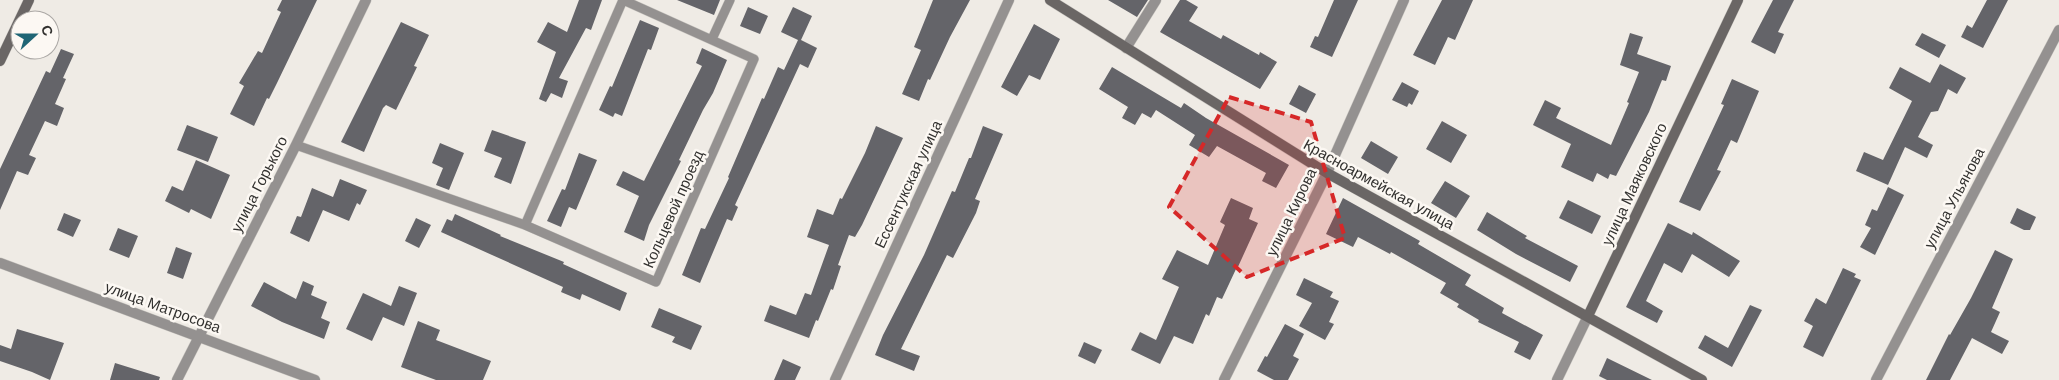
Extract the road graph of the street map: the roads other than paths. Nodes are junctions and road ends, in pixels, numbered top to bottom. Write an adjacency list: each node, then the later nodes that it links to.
1 (29, 0): 12 (street)
2 (366, 0): 13 (street, улица Горького)
3 (730, 0): 10 (lane)
4 (1009, 0): 21 (street, Ессентукская улица)
5 (1050, 0): 11 (street, Красноармейская улица)
6 (1156, 0): 11 (street)
7 (1404, 0): 14 (street, улица Кирова)
8 (1738, 0): 17 (street, улица Маяковского)
9 (2059, 30): 25 (street, улица Ульянова)
10 (712, 39): 15 (lane, Кольцевой проезд); 15 (lane, Кольцевой проезд)
11 (1126, 48): 14 (street, Красноармейская улица)
12 (0, 61)
13 (296, 145): 15 (lane, Кольцевой проезд); 18 (street, улица Горького)
14 (1327, 173): 17 (street, Красноармейская улица); 22 (street, улица Кирова)
15 (525, 225)
16 (0, 263): 18 (street, улица Матросова)
17 (1588, 316): 23 (street, улица Маяковского); 24 (street, Красноармейская улица)
18 (198, 336): 19 (street, улица Горького); 20 (street, улица Матросова)
19 (177, 380)
20 (315, 380)
21 (835, 380)
22 (1224, 380)
23 (1557, 380)
24 (1702, 380)
25 (1876, 380)

